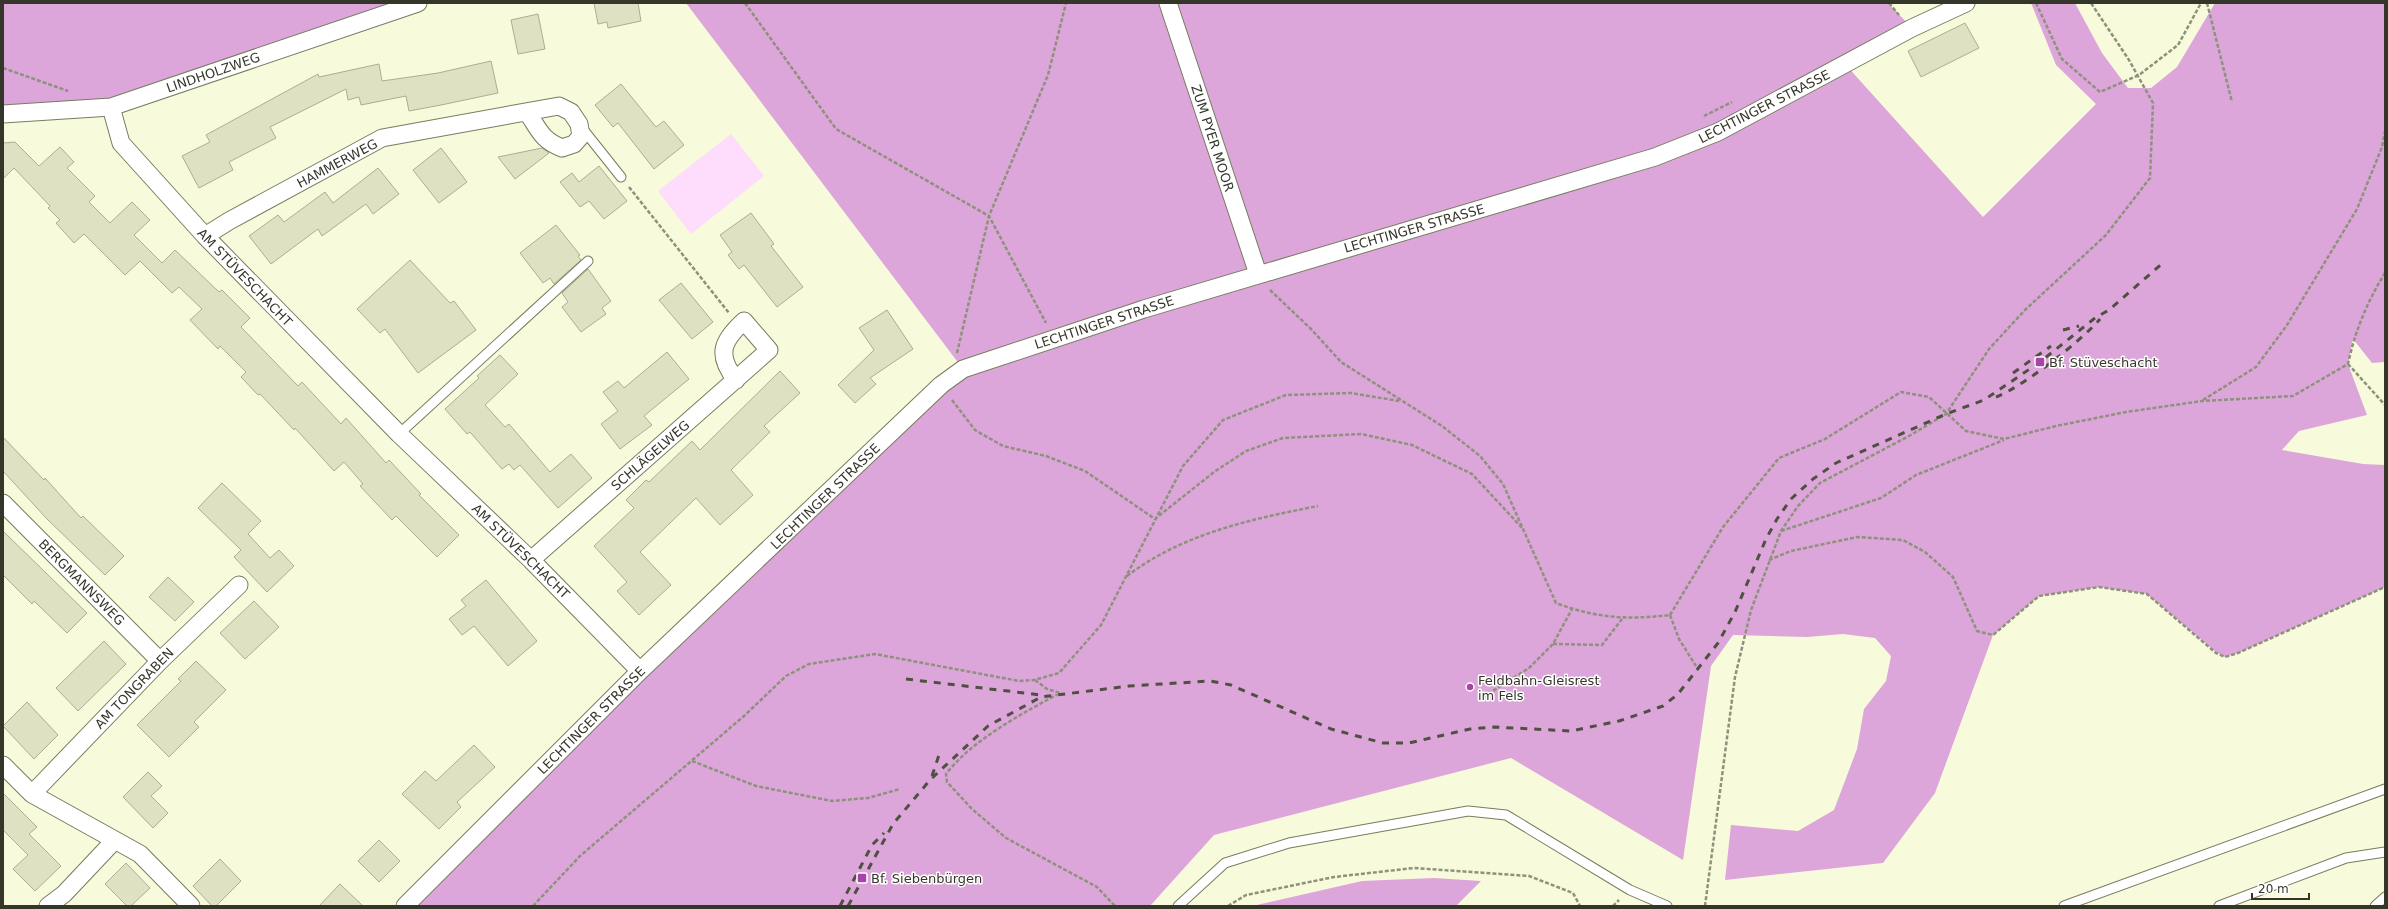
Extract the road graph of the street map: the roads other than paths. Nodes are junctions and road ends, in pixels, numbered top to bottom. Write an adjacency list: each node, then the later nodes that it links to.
1 (418, 3): 4 (street, LINDHOLZWEG)
2 (1168, 3): 11 (street, ZUM PYER MOOR)
3 (1966, 3): 11 (street, LECHTINGER STRASSE)
4 (111, 107): 6 (street, LINDHOLZWEG); 9 (street, AM STÜVESCHACHT)
5 (527, 112): 7 (street, HAMMERWEG); 7 (street); 9 (street, HAMMERWEG)
6 (3, 114)
7 (579, 124): 8 (lane)
8 (621, 177)
9 (205, 236): 13 (street, AM STÜVESCHACHT)
10 (588, 261): 13 (lane)
11 (1258, 274): 18 (street, LECHTINGER STRASSE)
12 (736, 380): 12 (street, SCHLÄGELWEG); 15 (street, SCHLÄGELWEG)
13 (399, 434): 15 (street, AM STÜVESCHACHT)
14 (3, 503): 17 (street, BERGMANNSWEG)
15 (531, 560): 18 (street, AM STÜVESCHACHT)
16 (239, 584): 17 (street, AM TONGRABEN)
17 (160, 661): 21 (street, AM TONGRABEN)
18 (640, 671): 27 (street, LECHTINGER STRASSE)
19 (3, 765): 21 (street)
20 (2385, 789): 30 (lane)
21 (32, 794): 22 (street)
22 (114, 841): 25 (street); 26 (street)
23 (2385, 852): 31 (lane)
24 (2385, 897): 32 (lane)
25 (48, 906)
26 (191, 906)
27 (405, 906)
28 (1178, 906): 29 (lane)
29 (1666, 906)
30 (2064, 906)
31 (2219, 906)
32 (2375, 906)

